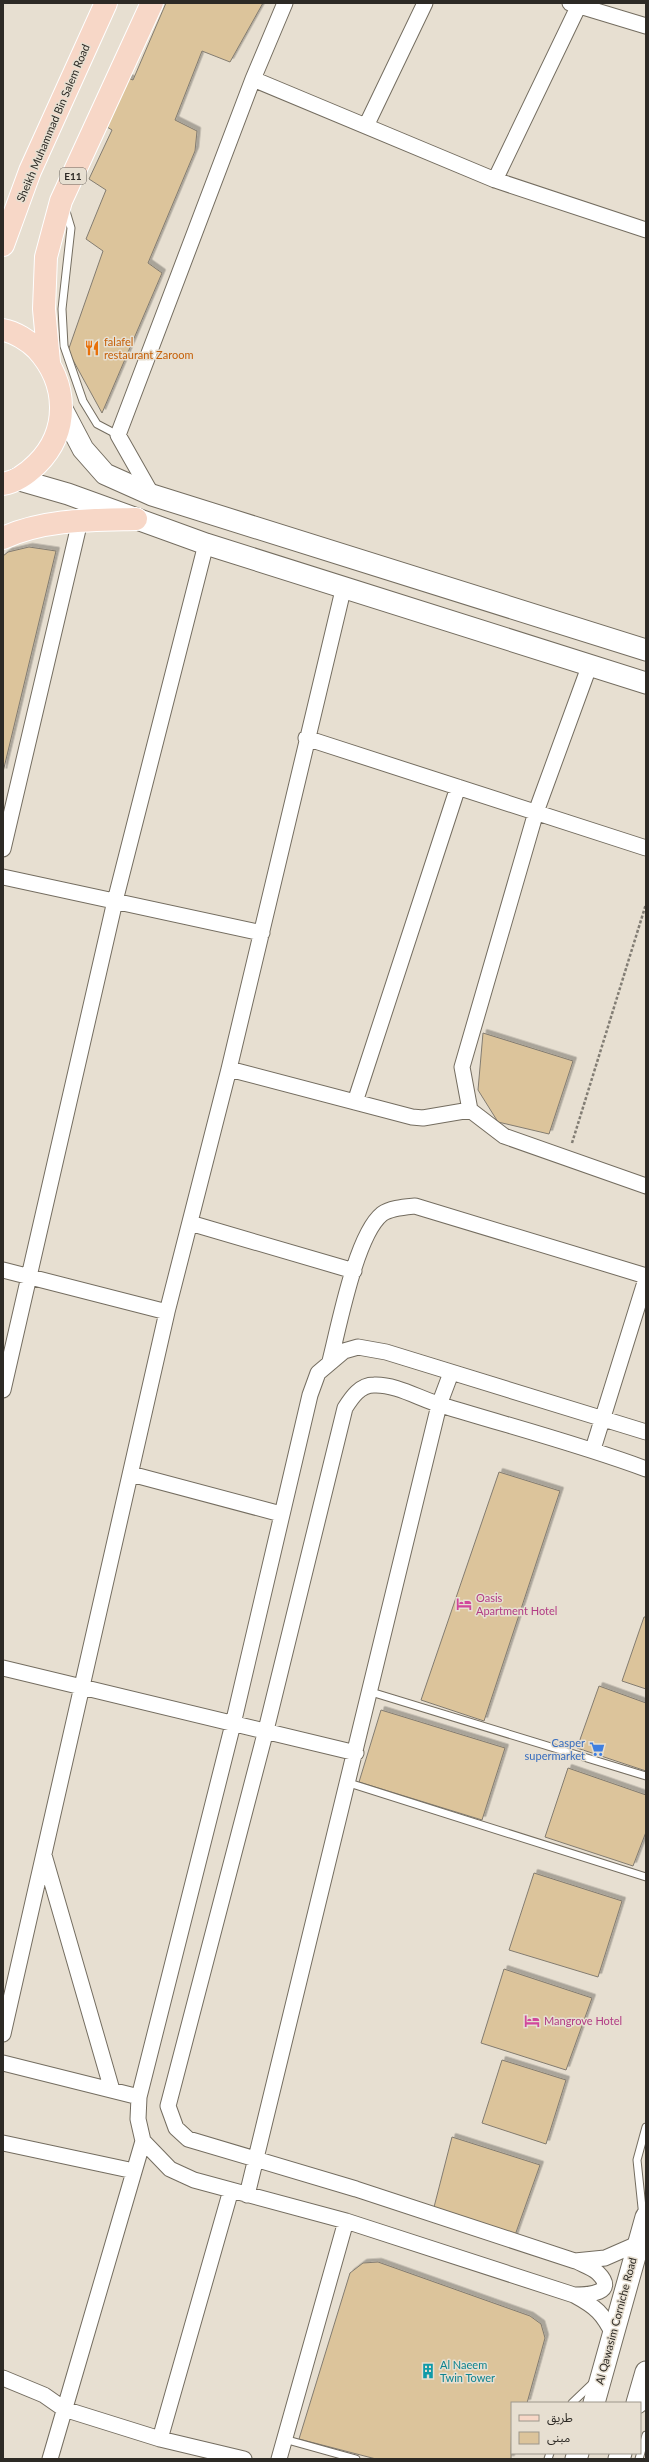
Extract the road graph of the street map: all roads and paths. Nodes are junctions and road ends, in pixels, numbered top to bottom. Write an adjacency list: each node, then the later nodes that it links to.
1 (106, 3): 12 (main road, Sheikh Muhammad Bin Salem Road)
2 (152, 3): 10 (main road, E11)
3 (285, 3): 7 (street)
4 (425, 3): 8 (street)
5 (576, 4): 6 (street); 9 (street)
6 (646, 26)
7 (253, 79): 8 (street); 16 (street)
8 (366, 126): 9 (street)
9 (495, 180): 11 (street)
10 (61, 201): 14 (main road, E11); 16 (lane)
11 (646, 230)
12 (3, 245)
13 (3, 330): 14 (main road)
14 (49, 362): 15 (main road)
15 (62, 409): 17 (main road); 18 (street)
16 (118, 435): 18 (street)
17 (7, 485): 19 (street)
18 (152, 495): 24 (street)
19 (136, 519): 20 (main road); 22 (street)
20 (80, 521): 21 (main road); 31 (street)
21 (3, 538)
22 (206, 544): 23 (street); 33 (street)
23 (344, 586): 25 (street); 27 (street)
24 (646, 650)
25 (589, 666): 26 (street); 29 (street)
26 (646, 683)
27 (306, 738): 28 (street); 35 (street)
28 (458, 787): 29 (street); 37 (street)
29 (536, 812): 30 (street); 38 (street)
30 (646, 848)
31 (3, 849)
32 (3, 877): 33 (street)
33 (115, 901): 35 (street); 44 (street)
34 (646, 904): 39 (path)
35 (262, 933): 36 (street)
36 (229, 1069): 37 (street); 41 (street)
37 (355, 1102): 38 (street)
38 (470, 1110): 39 (street)
39 (567, 1158): 40 (street)
40 (646, 1186)
41 (190, 1223): 43 (street); 47 (street)
42 (3, 1270): 44 (street)
43 (354, 1271): 45 (street); 48 (street)
44 (29, 1276): 47 (street); 50 (street)
45 (646, 1276)
46 (646, 1279): 52 (street)
47 (167, 1312): 56 (street)
48 (330, 1361): 49 (street); 57 (street)
49 (451, 1373): 51 (street); 52 (street)
50 (3, 1390)
51 (439, 1405): 54 (street); 60 (street); 62 (street)
52 (603, 1418): 53 (street); 54 (street)
53 (646, 1432)
54 (593, 1449): 55 (street)
55 (646, 1469)
56 (131, 1474): 57 (street); 59 (street)
57 (281, 1514): 61 (street)
58 (3, 1668): 59 (street)
59 (82, 1688): 61 (street); 66 (street)
60 (371, 1692): 63 (street); 64 (lane)
61 (232, 1724): 62 (street); 71 (street)
62 (266, 1730): 63 (street); 75 (street)
63 (356, 1753): 65 (street)
64 (646, 1776)
65 (349, 1783): 67 (lane); 75 (street)
66 (44, 1854): 68 (street); 70 (street)
67 (646, 1877)
68 (3, 2034)
69 (3, 2063): 70 (street)
70 (112, 2090): 71 (street)
71 (139, 2097): 73 (street)
72 (646, 2127): 79 (lane)
73 (143, 2141): 76 (street); 77 (street)
74 (3, 2144): 76 (street)
75 (257, 2159): 78 (street); 82 (street)
76 (134, 2171): 91 (street)
77 (231, 2190): 78 (street); 93 (street)
78 (247, 2194): 80 (street)
79 (645, 2220): 81 (street, Al Qawasim Corniche Road)
80 (346, 2221): 83 (street); 94 (street)
81 (637, 2244): 82 (street); 84 (street, Al Qawasim Corniche Road)
82 (575, 2261): 83 (street)
83 (574, 2295): 84 (street)
84 (614, 2336): 85 (street, Al Qawasim Corniche Road)
85 (604, 2372): 88 (lane); 89 (street, Al Qawasim Corniche Road)
86 (646, 2372): 90 (street)
87 (3, 2378): 91 (street)
88 (573, 2402)
89 (594, 2402)
90 (637, 2402)
91 (64, 2410): 93 (street); 96 (street)
92 (646, 2435): 95 (lane)
93 (160, 2439): 97 (street)
94 (284, 2439): 98 (street); 99 (lane)
95 (641, 2452)
96 (50, 2459)
97 (244, 2459)
98 (279, 2459)
99 (356, 2459)

